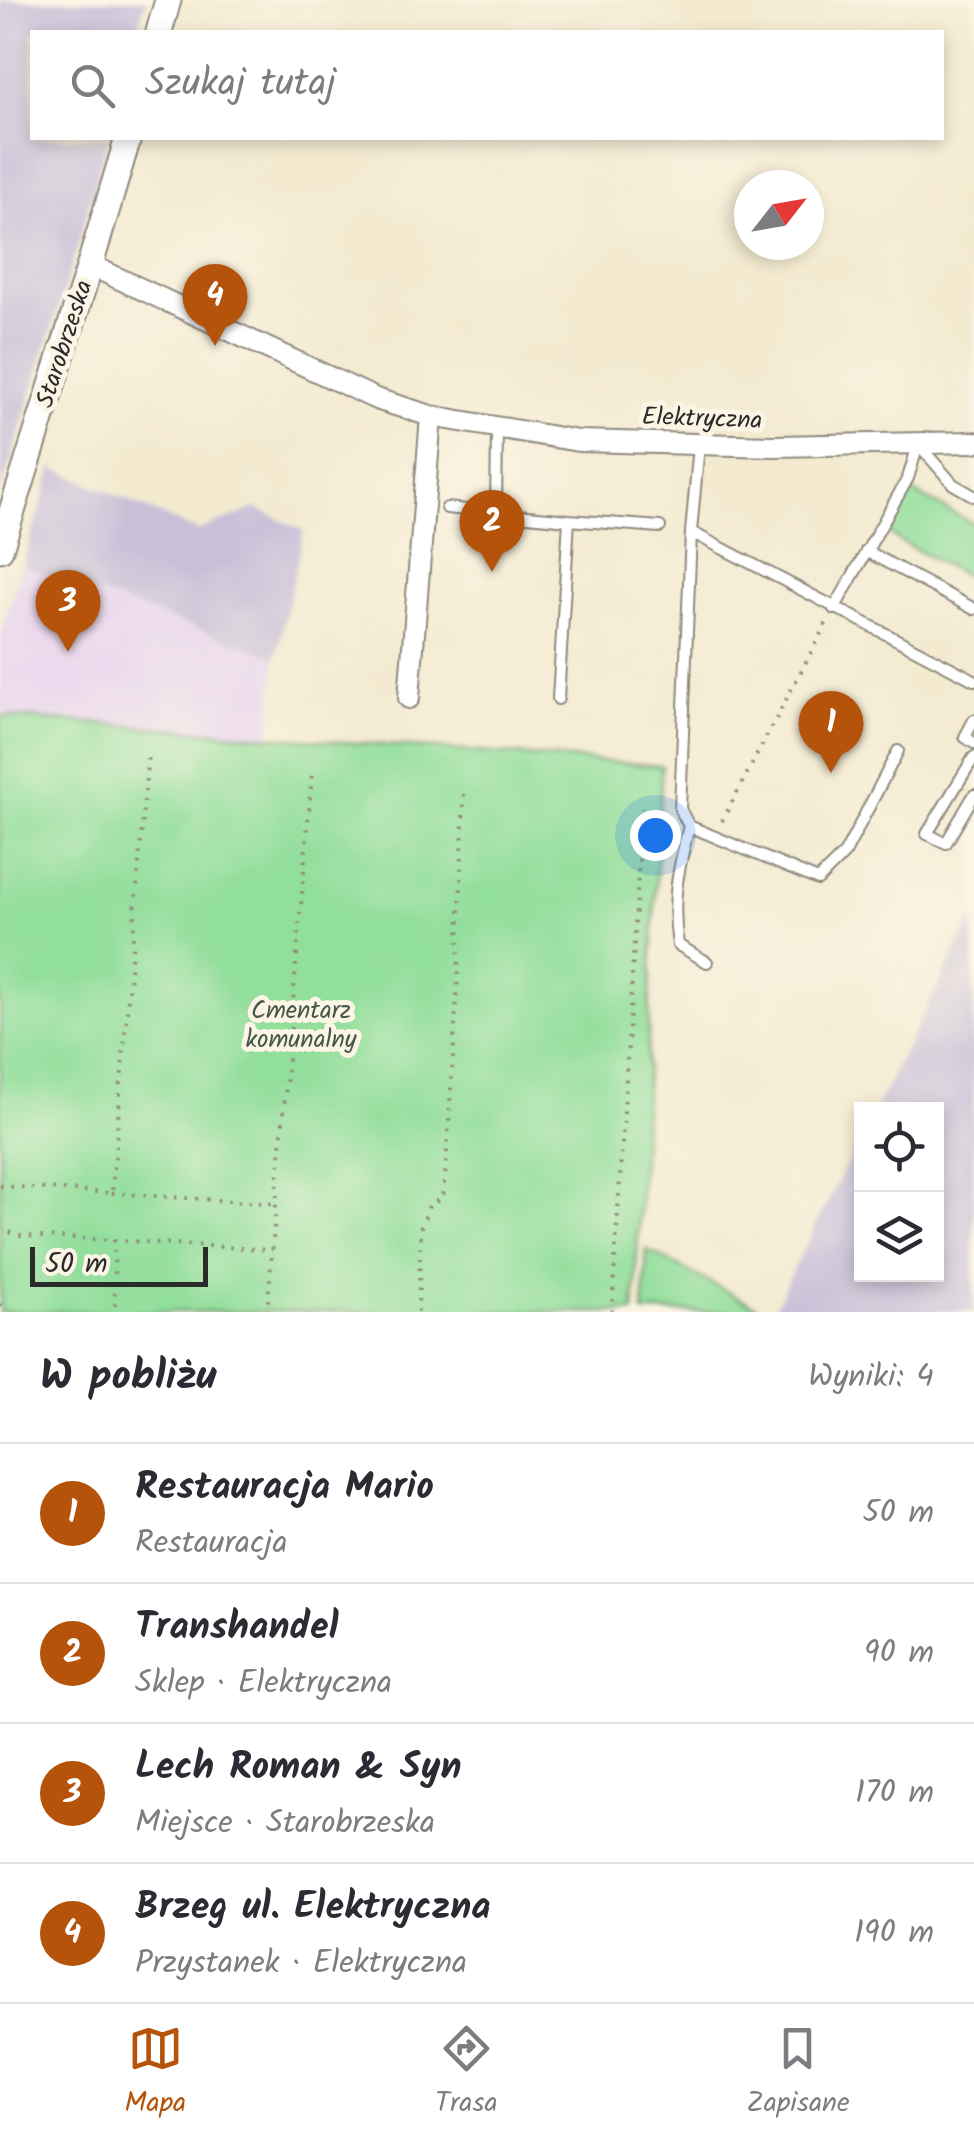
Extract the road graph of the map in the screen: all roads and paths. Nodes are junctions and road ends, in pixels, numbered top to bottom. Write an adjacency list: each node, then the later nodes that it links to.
1 (168, 0): 2 (street)
2 (160, 30)
3 (127, 140): 4 (street, Starobrzeska)
4 (90, 265): 5 (street, Elektryczna); 16 (street, Starobrzeska)
5 (431, 416): 6 (street, Elektryczna); 21 (street)
6 (497, 429): 8 (street, Elektryczna); 12 (lane)
7 (974, 442): 9 (street, Elektryczna)
8 (699, 444): 9 (street, Elektryczna); 15 (lane)
9 (918, 445): 10 (lane); 17 (lane)
10 (974, 496)
11 (447, 508): 12 (lane)
12 (496, 513): 13 (lane)
13 (569, 520): 14 (lane); 22 (lane)
14 (660, 527)
15 (691, 532): 18 (lane); 32 (lane)
16 (0, 550)
17 (866, 550): 18 (lane); 19 (lane)
18 (834, 609): 20 (lane); 33 (path)
19 (974, 609)
20 (974, 680)
21 (408, 698)
22 (558, 698)
23 (974, 720): 24 (lane)
24 (974, 742)
25 (898, 751): 33 (lane)
26 (148, 754): 36 (path)
27 (974, 757): 30 (lane)
28 (312, 774): 37 (path)
29 (464, 791): 45 (path)
30 (974, 795)
31 (642, 808): 46 (path)
32 (689, 826): 33 (lane); 34 (lane)
33 (713, 838)
34 (707, 962)
35 (0, 1186): 36 (path)
36 (112, 1193): 37 (path)
37 (276, 1204): 40 (path)
38 (0, 1228): 39 (path)
39 (114, 1240): 40 (path); 43 (path)
40 (272, 1250): 44 (path)
41 (0, 1304): 42 (path)
42 (4, 1312)
43 (115, 1312)
44 (267, 1312)
45 (418, 1312)
46 (612, 1312)

